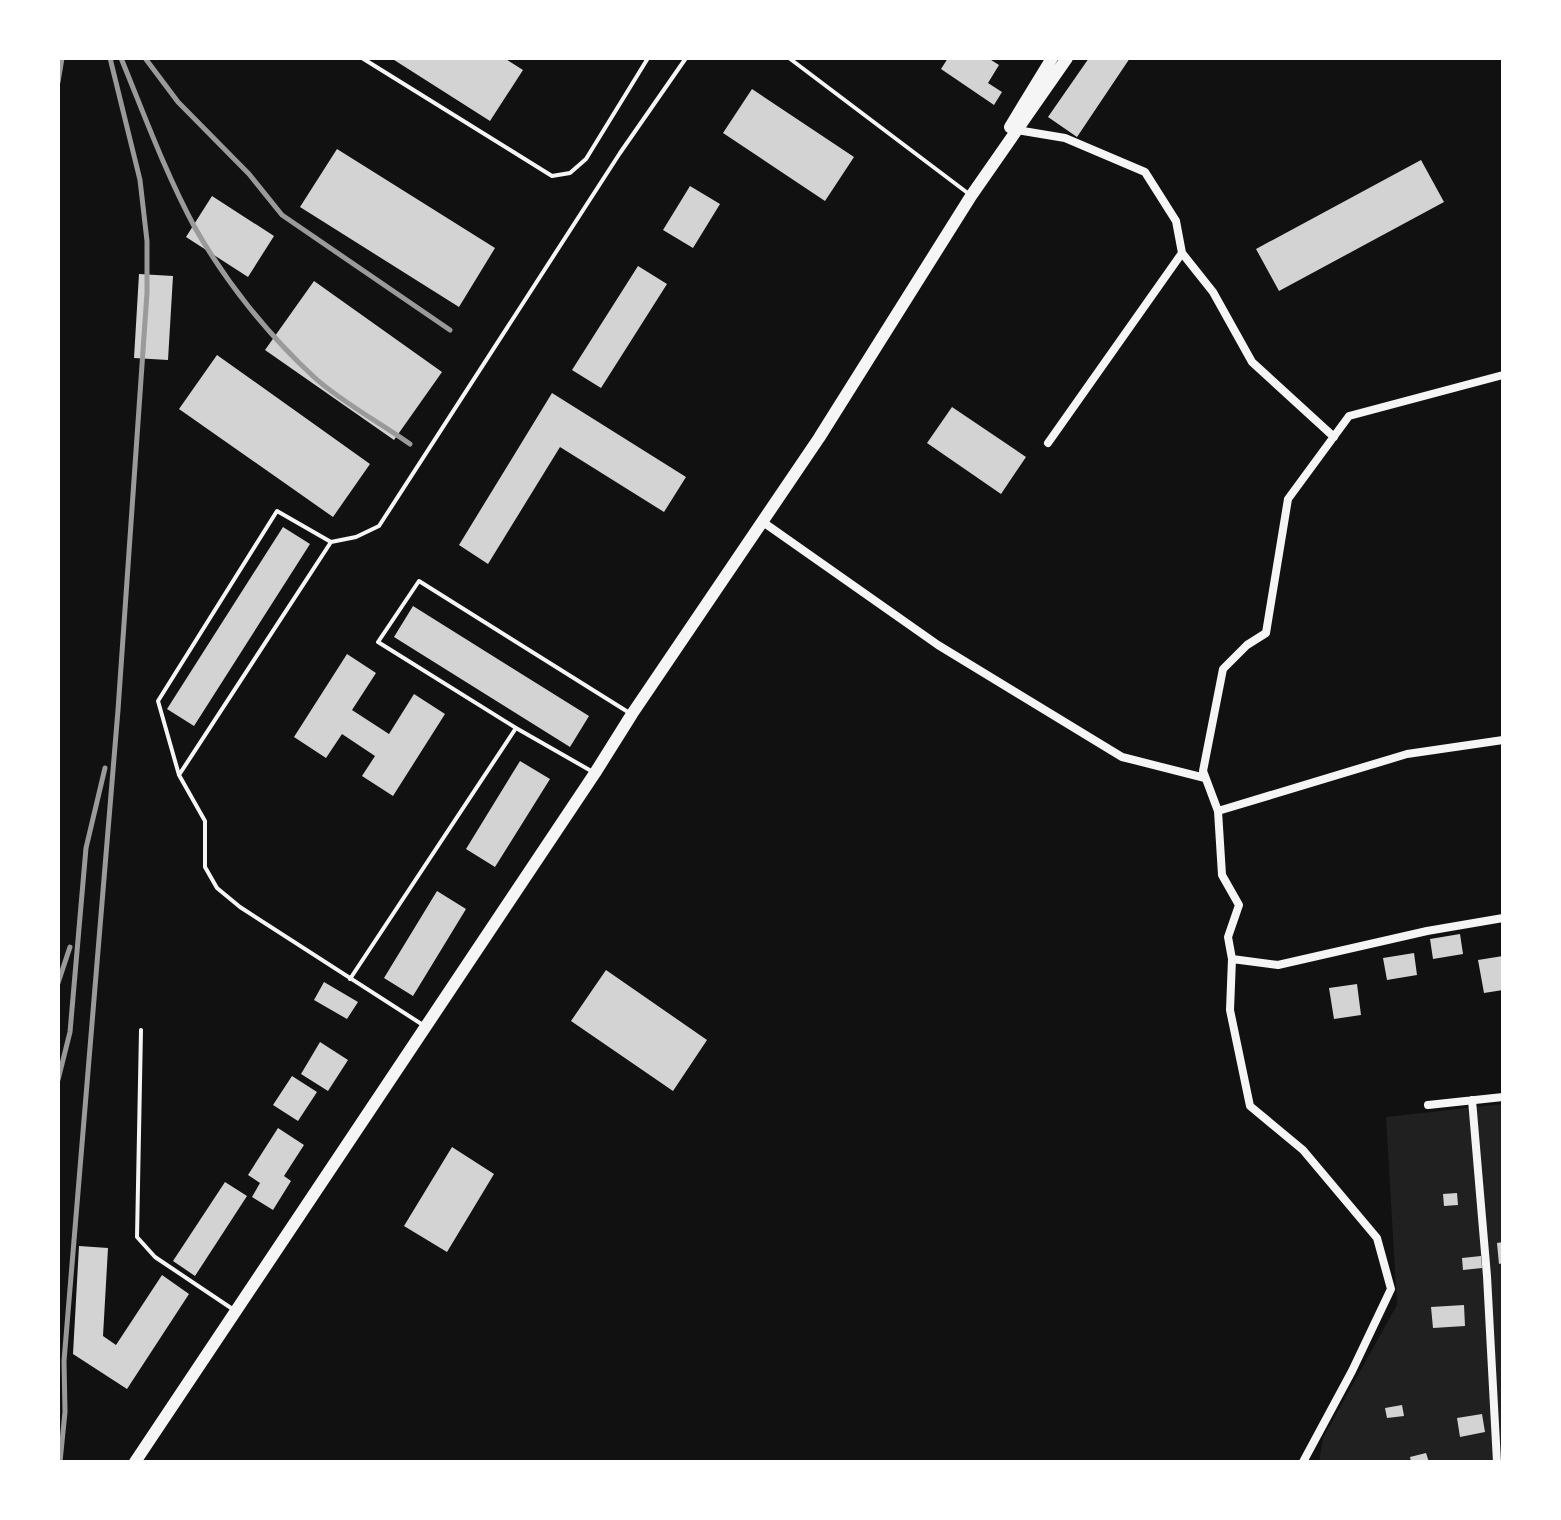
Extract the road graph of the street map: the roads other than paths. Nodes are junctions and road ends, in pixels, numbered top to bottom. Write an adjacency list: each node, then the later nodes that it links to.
1 (362, 58): 2 (lane)
2 (648, 58)
3 (686, 58): 14 (lane)
4 (789, 58): 8 (lane)
5 (1052, 58): 8 (main road)
6 (1067, 58): 7 (main road)
7 (1017, 130): 8 (main road); 9 (street)
8 (971, 196): 13 (main road)
9 (1182, 253): 11 (street); 12 (street)
10 (1503, 375): 11 (street)
11 (1334, 437): 20 (street)
12 (1048, 443)
13 (763, 522): 15 (main road); 20 (street)
14 (331, 542): 19 (lane); 19 (lane)
15 (632, 714): 16 (lane); 18 (main road)
16 (516, 728): 18 (lane); 24 (lane)
17 (1503, 740): 21 (street)
18 (595, 773): 25 (main road)
19 (179, 775): 24 (lane)
20 (1205, 778): 21 (street)
21 (1218, 811): 23 (street)
22 (1503, 918): 23 (street)
23 (1232, 959): 32 (street)
24 (350, 979): 25 (lane)
25 (425, 1026): 30 (main road)
26 (141, 1030): 30 (lane)
27 (1503, 1097): 28 (street)
28 (1472, 1100): 29 (street); 33 (street)
29 (1428, 1105)
30 (236, 1311): 31 (main road)
31 (135, 1462)
32 (1303, 1462)
33 (1497, 1462)

